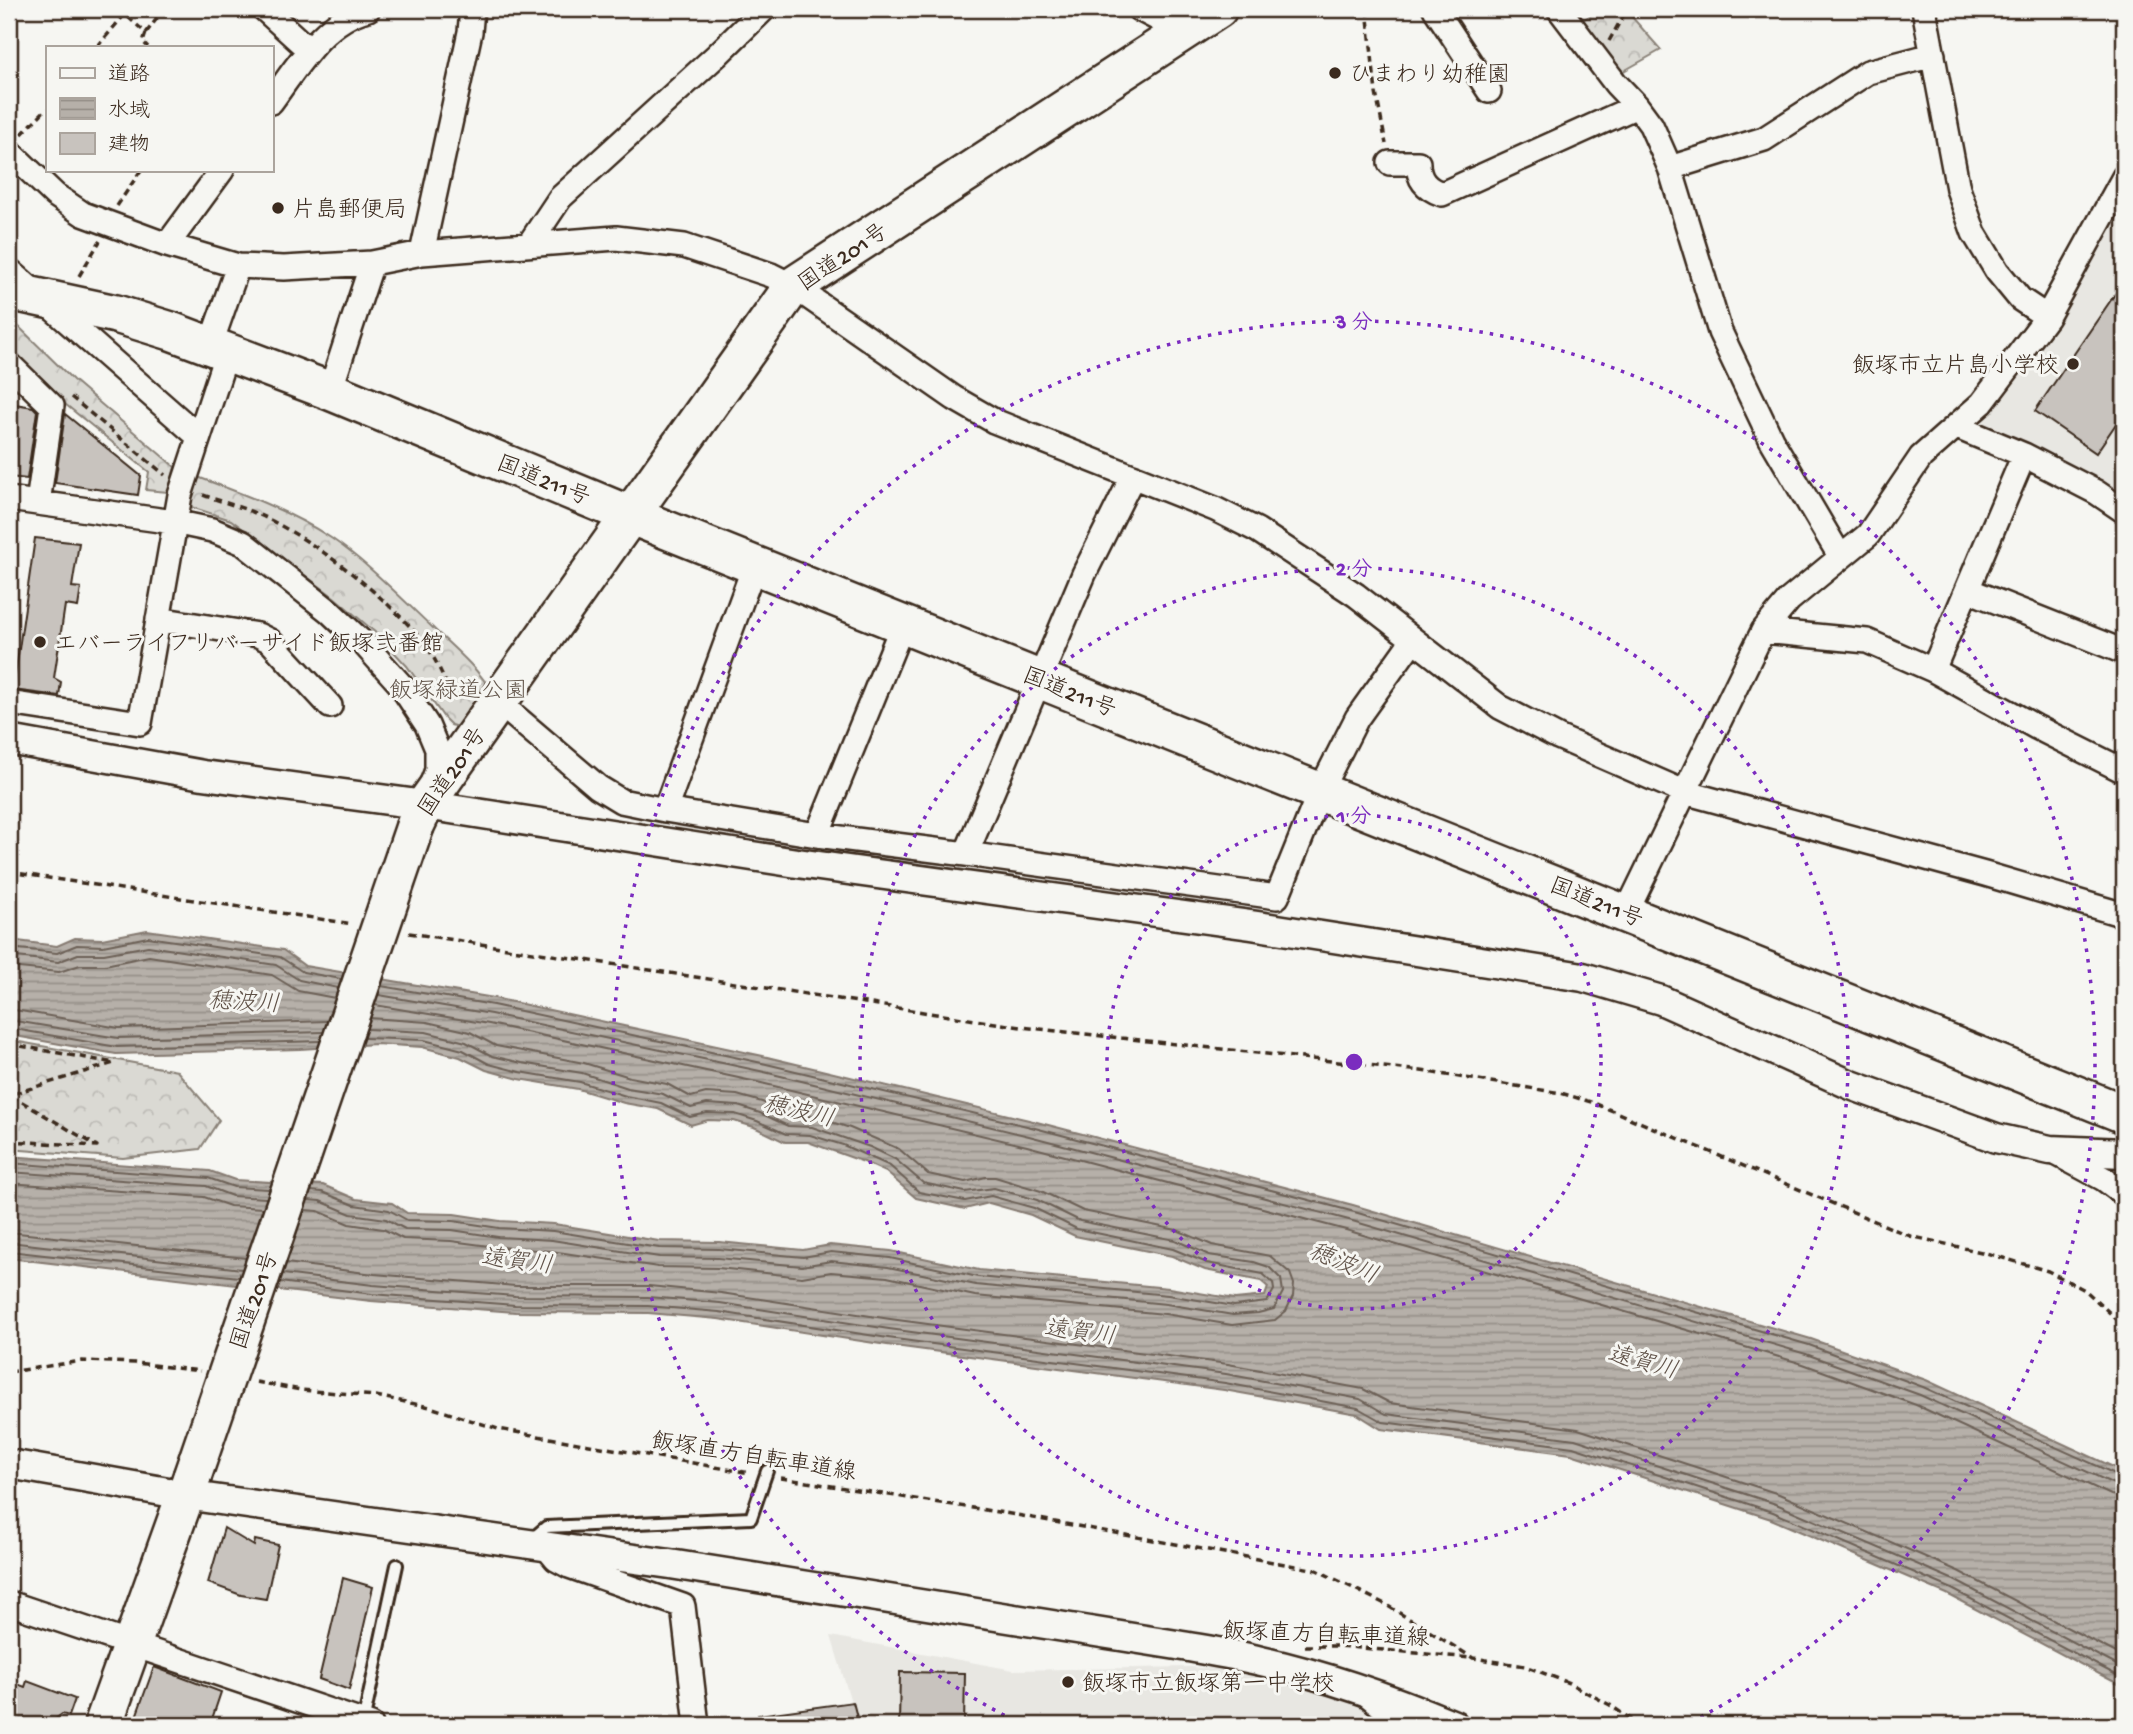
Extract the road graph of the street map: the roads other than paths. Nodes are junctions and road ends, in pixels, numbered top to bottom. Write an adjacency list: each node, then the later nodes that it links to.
1 (264, 9): 11 (street)
2 (368, 9): 11 (street)
3 (472, 9): 23 (street)
4 (764, 9): 21 (street)
5 (1139, 9): 10 (street)
6 (1218, 9): 10 (highway, 国道201号)
7 (1559, 9): 15 (street)
8 (1924, 9): 12 (street)
9 (1440, 11): 13 (street)
10 (1179, 34): 27 (highway, 国道201号)
11 (309, 50): 14 (street)
12 (1933, 55): 18 (street); 29 (street)
13 (1489, 92)
14 (273, 99)
15 (1637, 106): 17 (street); 18 (street)
16 (14, 145): 22 (street)
17 (1390, 163)
18 (1670, 169): 42 (street)
19 (221, 172): 22 (street)
20 (2124, 177): 29 (street)
21 (530, 243): 23 (street); 27 (street)
22 (167, 245): 25 (street)
23 (422, 253): 24 (street)
24 (372, 263): 25 (street); 32 (street)
25 (238, 266): 30 (street)
26 (9, 270): 28 (street)
27 (793, 286): 36 (street); 40 (highway, 国道201号)
28 (23, 294): 30 (highway, 国道211号); 34 (street)
29 (2046, 317): 33 (street)
30 (219, 349): 32 (highway, 国道211号); 34 (street)
31 (9, 365): 38 (street)
32 (330, 391): 40 (highway, 国道211号)
33 (1957, 427): 35 (street); 42 (street)
34 (198, 436): 41 (street)
35 (2024, 455): 39 (street); 44 (street)
36 (1133, 476): 48 (street); 51 (street)
37 (9, 499): 38 (street)
38 (38, 503): 41 (street)
39 (2124, 511)
40 (632, 516): 43 (highway, 国道211号); 52 (highway, 国道201号)
41 (174, 522): 45 (street); 60 (street)
42 (1840, 556): 47 (street)
43 (755, 564): 46 (highway, 国道211号); 59 (street)
44 (1968, 590): 49 (street); 50 (street)
45 (158, 619): 53 (street); 54 (street)
46 (903, 624): 51 (highway, 国道211号); 61 (street)
47 (1763, 631): 50 (street); 58 (street)
48 (1412, 641): 57 (street); 58 (street)
49 (2124, 652)
50 (1933, 670): 56 (street)
51 (1039, 679): 57 (highway, 国道211号); 62 (street)
52 (498, 702): 59 (street); 60 (highway, 国道201号)
53 (9, 703)
54 (330, 706)
55 (9, 740): 60 (street)
56 (2124, 771)
57 (1320, 791): 62 (street); 63 (highway, 国道211号)
58 (1684, 792): 63 (street); 64 (street)
59 (665, 810): 61 (street)
60 (420, 816): 66 (street); 71 (highway, 国道201号, bridge)
61 (817, 835): 62 (street)
62 (966, 854)
63 (1626, 913): 65 (highway, 国道211号)
64 (2124, 915)
65 (2124, 1114)
66 (2050, 1150): 67 (street); 68 (street)
67 (2124, 1153)
68 (2124, 1194)
69 (9, 1464): 71 (street)
70 (767, 1473): 72 (lane)
71 (189, 1486): 72 (street); 75 (highway, 国道201号)
72 (536, 1546): 76 (street); 79 (street)
73 (397, 1565): 78 (lane)
74 (9, 1603): 75 (street)
75 (131, 1645): 77 (highway, 国道201号); 78 (street)
76 (1362, 1690): 80 (street); 81 (street)
77 (103, 1725)
78 (365, 1725)
79 (697, 1725)
80 (1405, 1725)
81 (1454, 1725)

